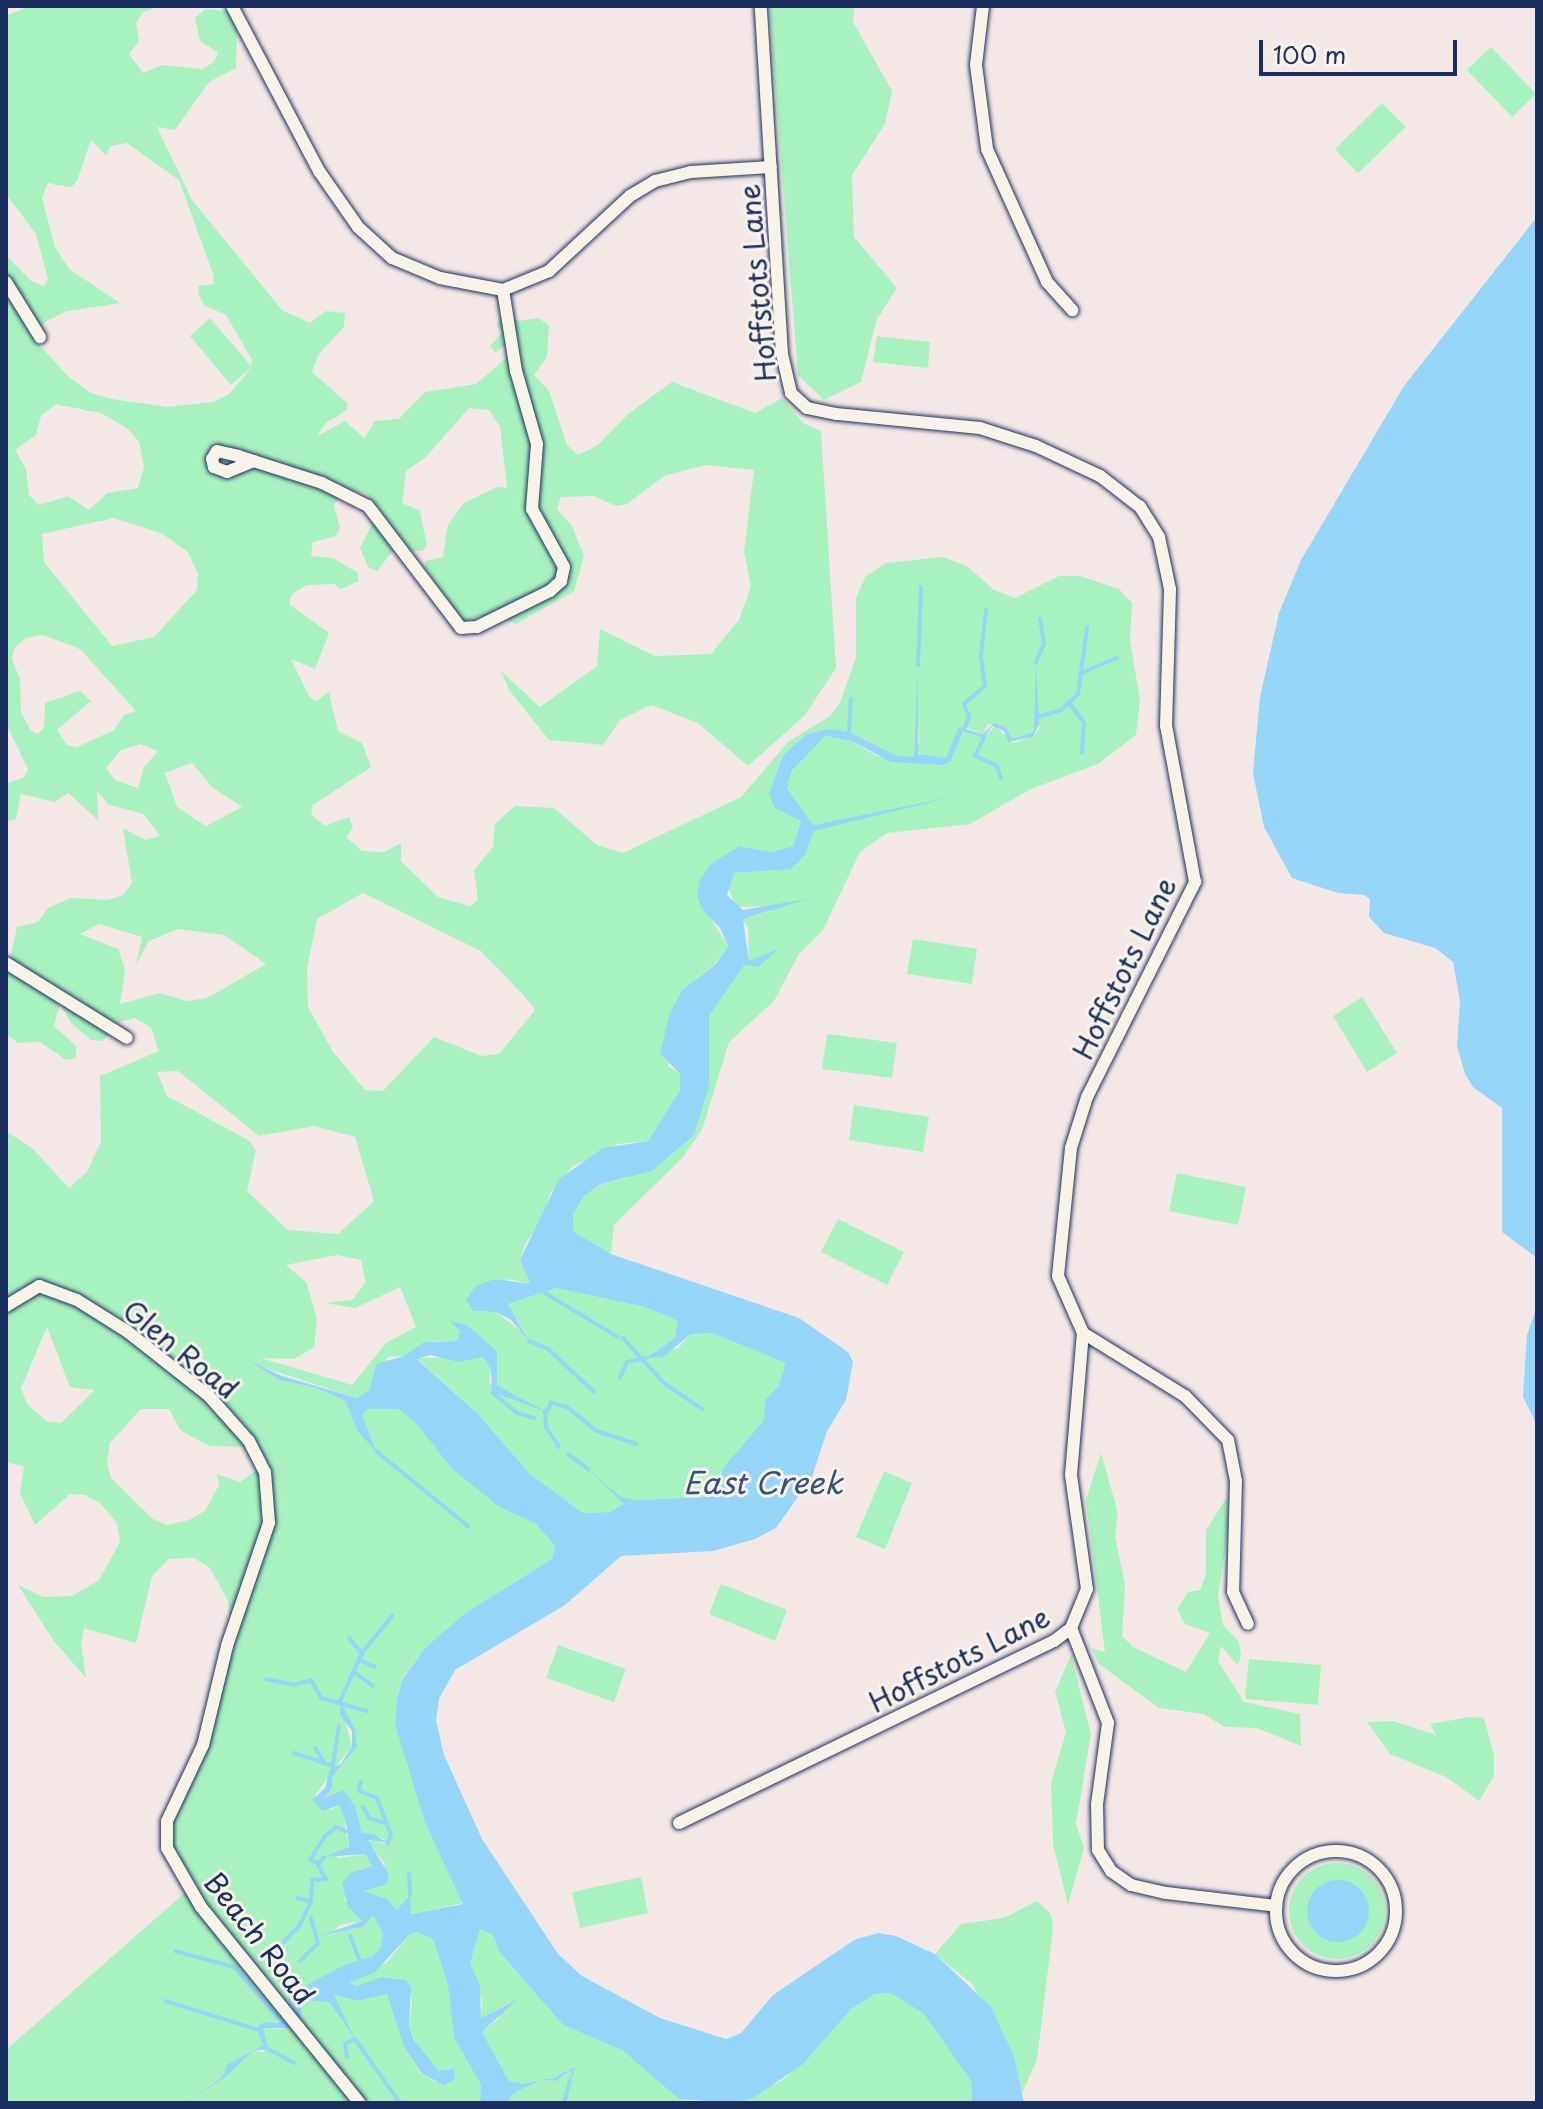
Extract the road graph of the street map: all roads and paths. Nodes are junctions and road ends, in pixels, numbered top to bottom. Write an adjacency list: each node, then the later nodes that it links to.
1 (232, 6): 6 (street)
2 (761, 6): 4 (street, Hoffstots Lane)
3 (983, 6): 7 (street)
4 (771, 167): 6 (street); 13 (street, Hoffstots Lane)
5 (6, 282): 8 (street)
6 (503, 290): 9 (street)
7 (1072, 310)
8 (40, 337)
9 (254, 461)
10 (6, 963): 11 (street)
11 (127, 1038)
12 (6, 1306): 14 (street, Glen Road)
13 (1083, 1333): 15 (street); 16 (street, Hoffstots Lane)
14 (255, 1561): 19 (street, Beach Road)
15 (1248, 1624)
16 (1071, 1628): 17 (street, Hoffstots Lane); 18 (street)
17 (679, 1823)
18 (1276, 1906): 18 (street)
19 (360, 2103)

